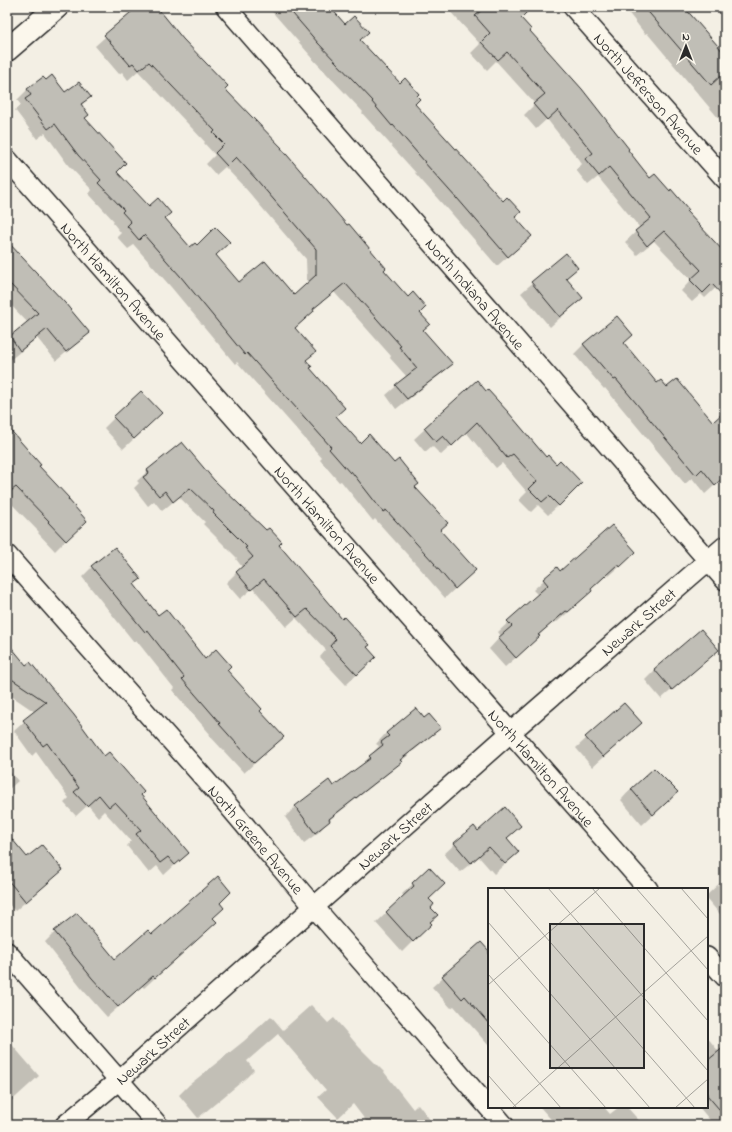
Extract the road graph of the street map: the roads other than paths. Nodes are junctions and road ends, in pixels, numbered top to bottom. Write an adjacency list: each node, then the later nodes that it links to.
1 (57, 7): 4 (street)
2 (226, 7): 9 (street, North Indiana Avenue)
3 (573, 7): 6 (street, North Jefferson Avenue)
4 (7, 50)
5 (7, 159): 11 (street, North Hamilton Avenue)
6 (725, 179)
7 (725, 546): 9 (street, Newark Street)
8 (7, 555): 13 (street, North Greene Avenue)
9 (708, 561): 10 (street, North Indiana Avenue); 11 (street, Newark Street)
10 (725, 580)
11 (511, 732): 12 (street, North Hamilton Avenue); 13 (street, Newark Street)
12 (647, 888)
13 (314, 907): 17 (street, Newark Street); 18 (street, North Greene Avenue)
14 (7, 952): 17 (street)
15 (708, 958): 16 (street)
16 (725, 977)
17 (119, 1080): 20 (street, Newark Street); 21 (street)
18 (488, 1107)
19 (489, 1108): 22 (street, North Greene Avenue)
20 (65, 1125)
21 (158, 1125)
22 (504, 1125)

